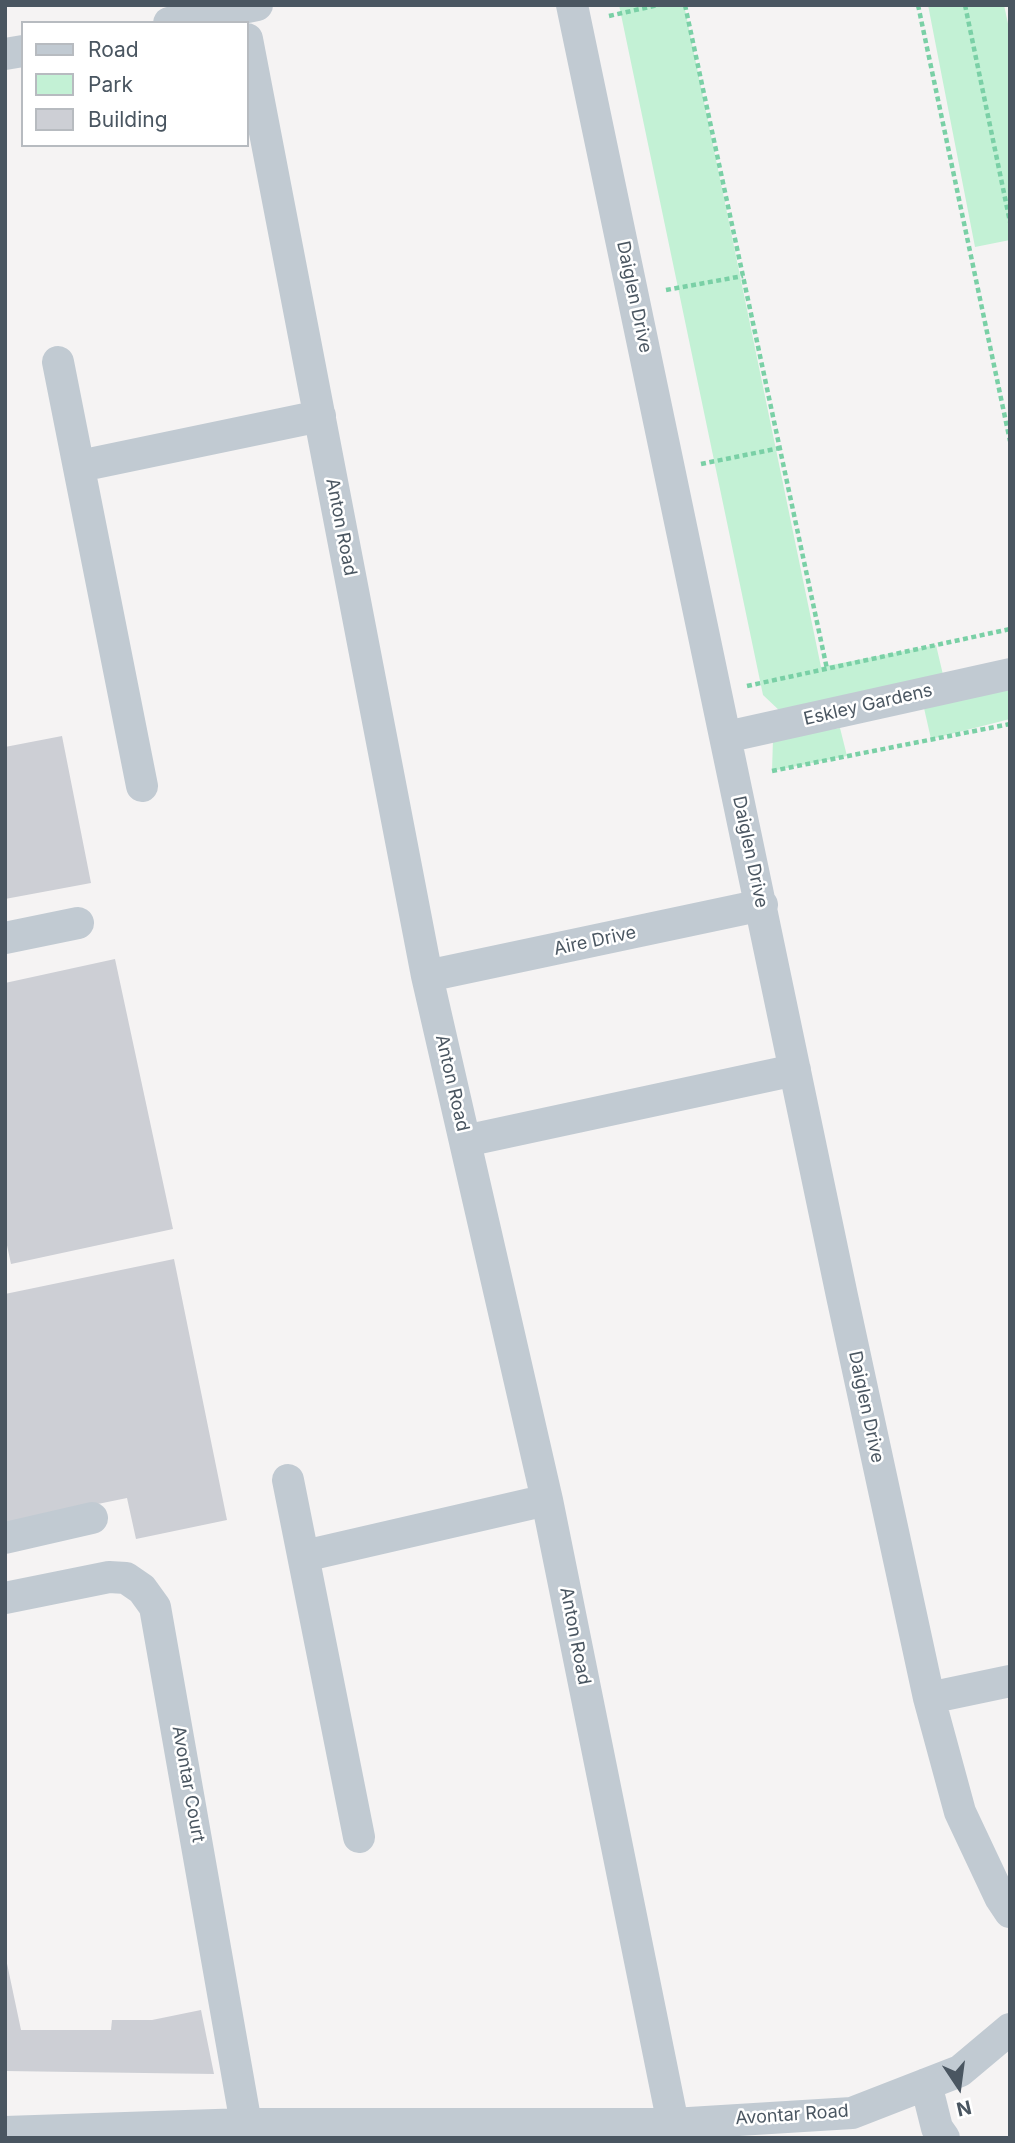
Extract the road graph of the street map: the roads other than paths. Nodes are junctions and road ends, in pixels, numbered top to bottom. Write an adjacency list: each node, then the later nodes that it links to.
1 (572, 5): 9 (street, Daiglen Drive)
2 (247, 19): 3 (street)
3 (208, 21)
4 (248, 24): 6 (street, Anton Road)
5 (58, 362): 7 (street)
6 (320, 416): 7 (street); 14 (street, Anton Road)
7 (94, 463): 10 (street)
8 (1010, 674): 9 (street, Eskley Gardens)
9 (726, 737): 11 (street, Daiglen Drive)
10 (142, 786)
11 (762, 905): 14 (street, Aire Drive); 15 (street, Daiglen Drive)
12 (78, 923): 13 (street)
13 (5, 938)
14 (427, 976): 16 (street, Anton Road)
15 (795, 1070): 16 (street); 24 (street, Daiglen Drive)
16 (465, 1141): 18 (street, Anton Road)
17 (288, 1480): 21 (street)
18 (547, 1500): 21 (street); 29 (street, Anton Road)
19 (92, 1518): 20 (street)
20 (5, 1538)
21 (304, 1556): 25 (street)
22 (5, 1598): 30 (street, Avontar Court)
23 (1010, 1681): 24 (street)
24 (929, 1698): 26 (street, Daiglen Drive)
25 (359, 1837)
26 (1010, 1912)
27 (1010, 2029): 28 (street, Avontar Road)
28 (926, 2084): 29 (street, Avontar Road); 32 (street)
29 (673, 2123): 30 (street, Avontar Road)
30 (246, 2124): 31 (street, Avontar Road)
31 (5, 2132)
32 (944, 2138)

